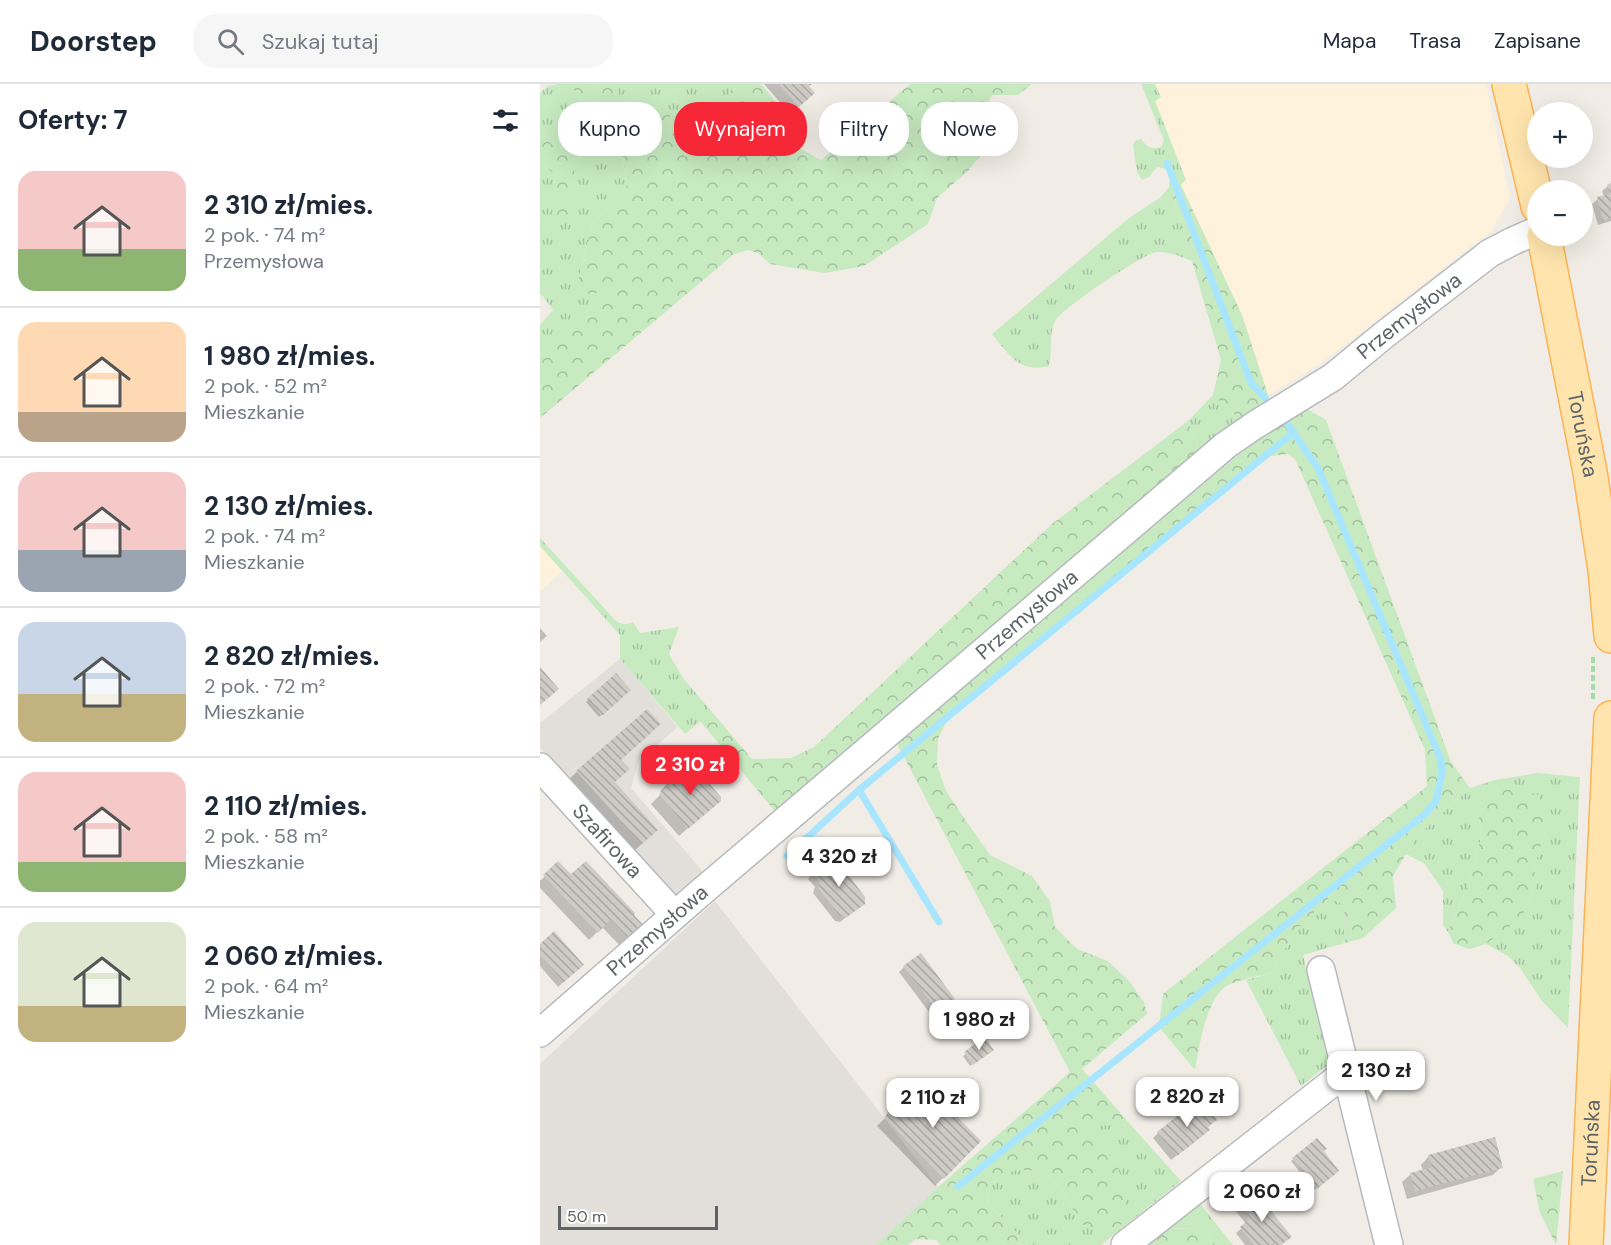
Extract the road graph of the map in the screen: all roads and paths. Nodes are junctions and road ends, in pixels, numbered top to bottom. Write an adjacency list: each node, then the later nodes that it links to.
1 (1509, 84): 2 (main road)
2 (1532, 180)
3 (1527, 235): 9 (street, Przemysłowa)
4 (1546, 246): 5 (main road, Toruńska)
5 (1605, 533): 6 (main road, Toruńska)
6 (1602, 641): 7 (path)
7 (1602, 712): 15 (main road, Toruńska)
8 (540, 767): 9 (street, Szafirowa)
9 (675, 915): 11 (street, Przemysłowa)
10 (1321, 970): 12 (street)
11 (540, 1034)
12 (1346, 1072): 13 (street); 14 (street)
13 (1125, 1245)
14 (1389, 1245)
15 (1586, 1245)

